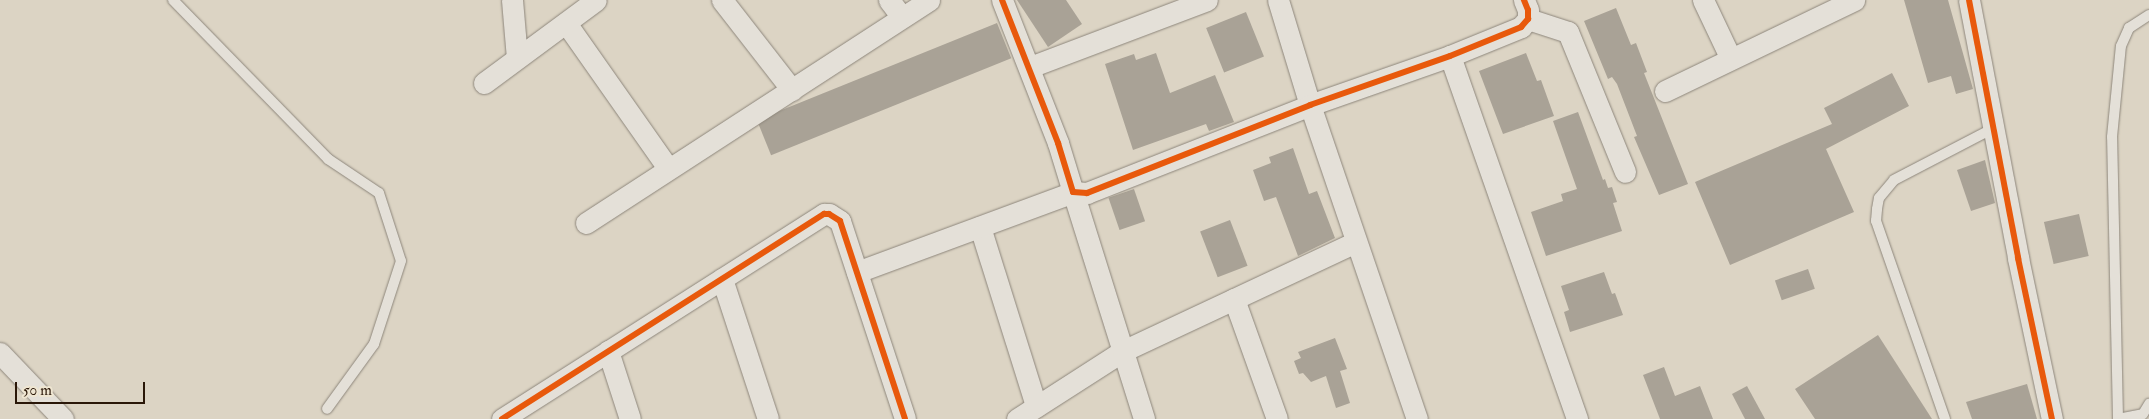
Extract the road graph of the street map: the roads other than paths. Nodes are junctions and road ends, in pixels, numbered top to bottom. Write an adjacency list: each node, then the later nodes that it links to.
1 (173, 0): 40 (lane)
2 (512, 0): 18 (street)
3 (596, 0): 16 (street)
4 (722, 0): 22 (street)
5 (889, 0): 15 (street)
6 (929, 0): 15 (street)
7 (1002, 0): 20 (street)
8 (1206, 0): 20 (street)
9 (1278, 0): 24 (street)
10 (1703, 0): 19 (street)
11 (1854, 0): 19 (street)
12 (1969, 0): 25 (street)
13 (1526, 10): 17 (street); 27 (street)
14 (2149, 15): 54 (lane)
15 (902, 17): 22 (street)
16 (566, 23): 18 (street); 26 (street)
17 (1450, 56): 24 (street); 51 (street)
18 (518, 58): 21 (street)
19 (1731, 59): 23 (street)
20 (1030, 67): 28 (street)
21 (484, 83)
22 (792, 90): 26 (street)
23 (1665, 91)
24 (1310, 105): 28 (street); 31 (street)
25 (1992, 129): 52 (lane); 53 (street)
26 (668, 168): 29 (street)
27 (1624, 172)
28 (1073, 192): 30 (street); 35 (street)
29 (586, 223)
30 (980, 227): 32 (street); 39 (street)
31 (1356, 242): 34 (street); 50 (street)
32 (857, 272): 33 (street); 46 (street)
33 (722, 279): 37 (street); 45 (street)
34 (1234, 299): 35 (street); 49 (street)
35 (1123, 351): 39 (street); 48 (street)
36 (0, 352): 42 (street)
37 (608, 352): 41 (street); 44 (street)
38 (2149, 404): 54 (lane)
39 (1036, 406): 47 (street)
40 (327, 408)
41 (531, 410): 43 (street)
42 (63, 419)
43 (502, 419)
44 (630, 419)
45 (768, 419)
46 (905, 419)
47 (1017, 419)
48 (1144, 419)
49 (1277, 419)
50 (1418, 419)
51 (1577, 419)
52 (1945, 419)
53 (2052, 419)
54 (2118, 419)

